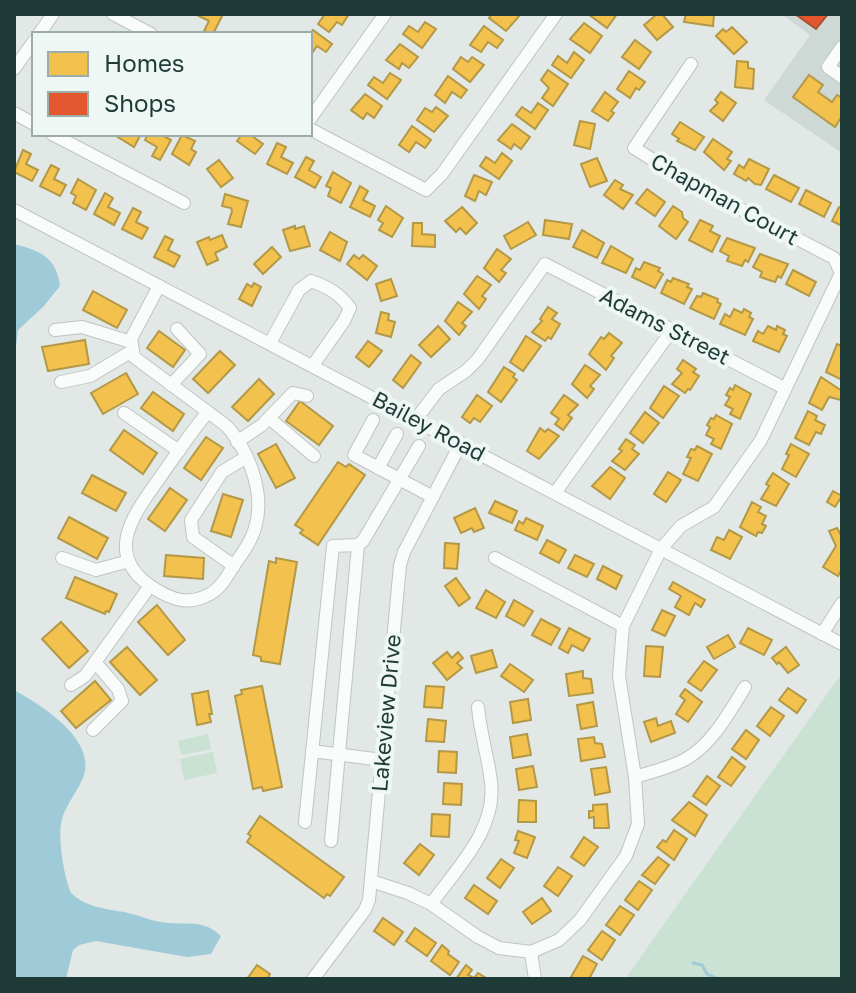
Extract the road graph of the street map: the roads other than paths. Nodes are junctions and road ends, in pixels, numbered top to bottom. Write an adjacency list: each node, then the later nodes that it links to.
1 (53, 14): 5 (street)
2 (113, 14): 6 (street)
3 (385, 14): 13 (street)
4 (556, 14): 15 (street)
5 (40, 32)
6 (147, 32)
7 (32, 44): 10 (street)
8 (842, 47): 11 (street)
9 (691, 64): 28 (street, Chapman Court)
10 (14, 69)
11 (842, 77)
12 (14, 113): 14 (street)
13 (312, 116)
14 (32, 123)
15 (312, 130)
16 (56, 136): 17 (street)
17 (184, 203)
18 (14, 210): 19 (street, Bailey Road)
19 (159, 286): 23 (street, Bailey Road); 24 (street)
20 (177, 329): 27 (street)
21 (55, 330): 24 (street)
22 (672, 330): 28 (street, Adams Street); 33 (street, Adams Street); 44 (street)
23 (270, 343): 25 (street, Bailey Road); 25 (street)
24 (132, 346): 26 (street); 27 (street)
25 (313, 365): 33 (street, Bailey Road)
26 (61, 382)
27 (171, 385): 30 (street)
28 (784, 388): 47 (street)
29 (307, 396): 32 (street)
30 (208, 412): 36 (street); 39 (street)
31 (124, 413): 39 (street)
32 (269, 418): 36 (street); 40 (street)
33 (416, 419): 37 (street, Bailey Road)
34 (373, 420): 42 (street)
35 (397, 434): 42 (street)
36 (237, 442): 41 (street)
37 (461, 443): 44 (street, Bailey Road); 45 (street, Lakeview Drive)
38 (419, 446): 43 (street)
39 (179, 451): 50 (street)
40 (314, 456)
41 (245, 458): 51 (street); 51 (street)
42 (378, 468): 43 (street)
43 (399, 479): 45 (street); 46 (street)
44 (555, 493): 47 (street, Bailey Road)
45 (433, 497): 64 (street, Lakeview Drive)
46 (358, 545): 62 (street); 63 (street)
47 (661, 549): 54 (street); 55 (street, Bailey Road)
48 (62, 558): 50 (street)
49 (495, 558): 54 (street)
50 (129, 561): 52 (street)
51 (234, 566): 52 (street)
52 (150, 586): 57 (street)
53 (842, 603): 55 (street)
54 (623, 626): 65 (street)
55 (822, 634): 56 (street, Bailey Road)
56 (842, 644)
57 (95, 662): 58 (street); 61 (street)
58 (71, 685)
59 (745, 687): 65 (street)
60 (478, 707): 69 (street)
61 (93, 730)
62 (312, 751): 63 (street); 66 (street)
63 (339, 754): 64 (street); 67 (street)
64 (382, 760): 68 (street, Lakeview Drive)
65 (635, 777): 70 (street)
66 (305, 822)
67 (331, 841)
68 (371, 881): 69 (street); 71 (street, Lakeview Drive)
69 (431, 904): 70 (street)
70 (531, 952): 72 (street)
71 (313, 979)
72 (535, 979)

